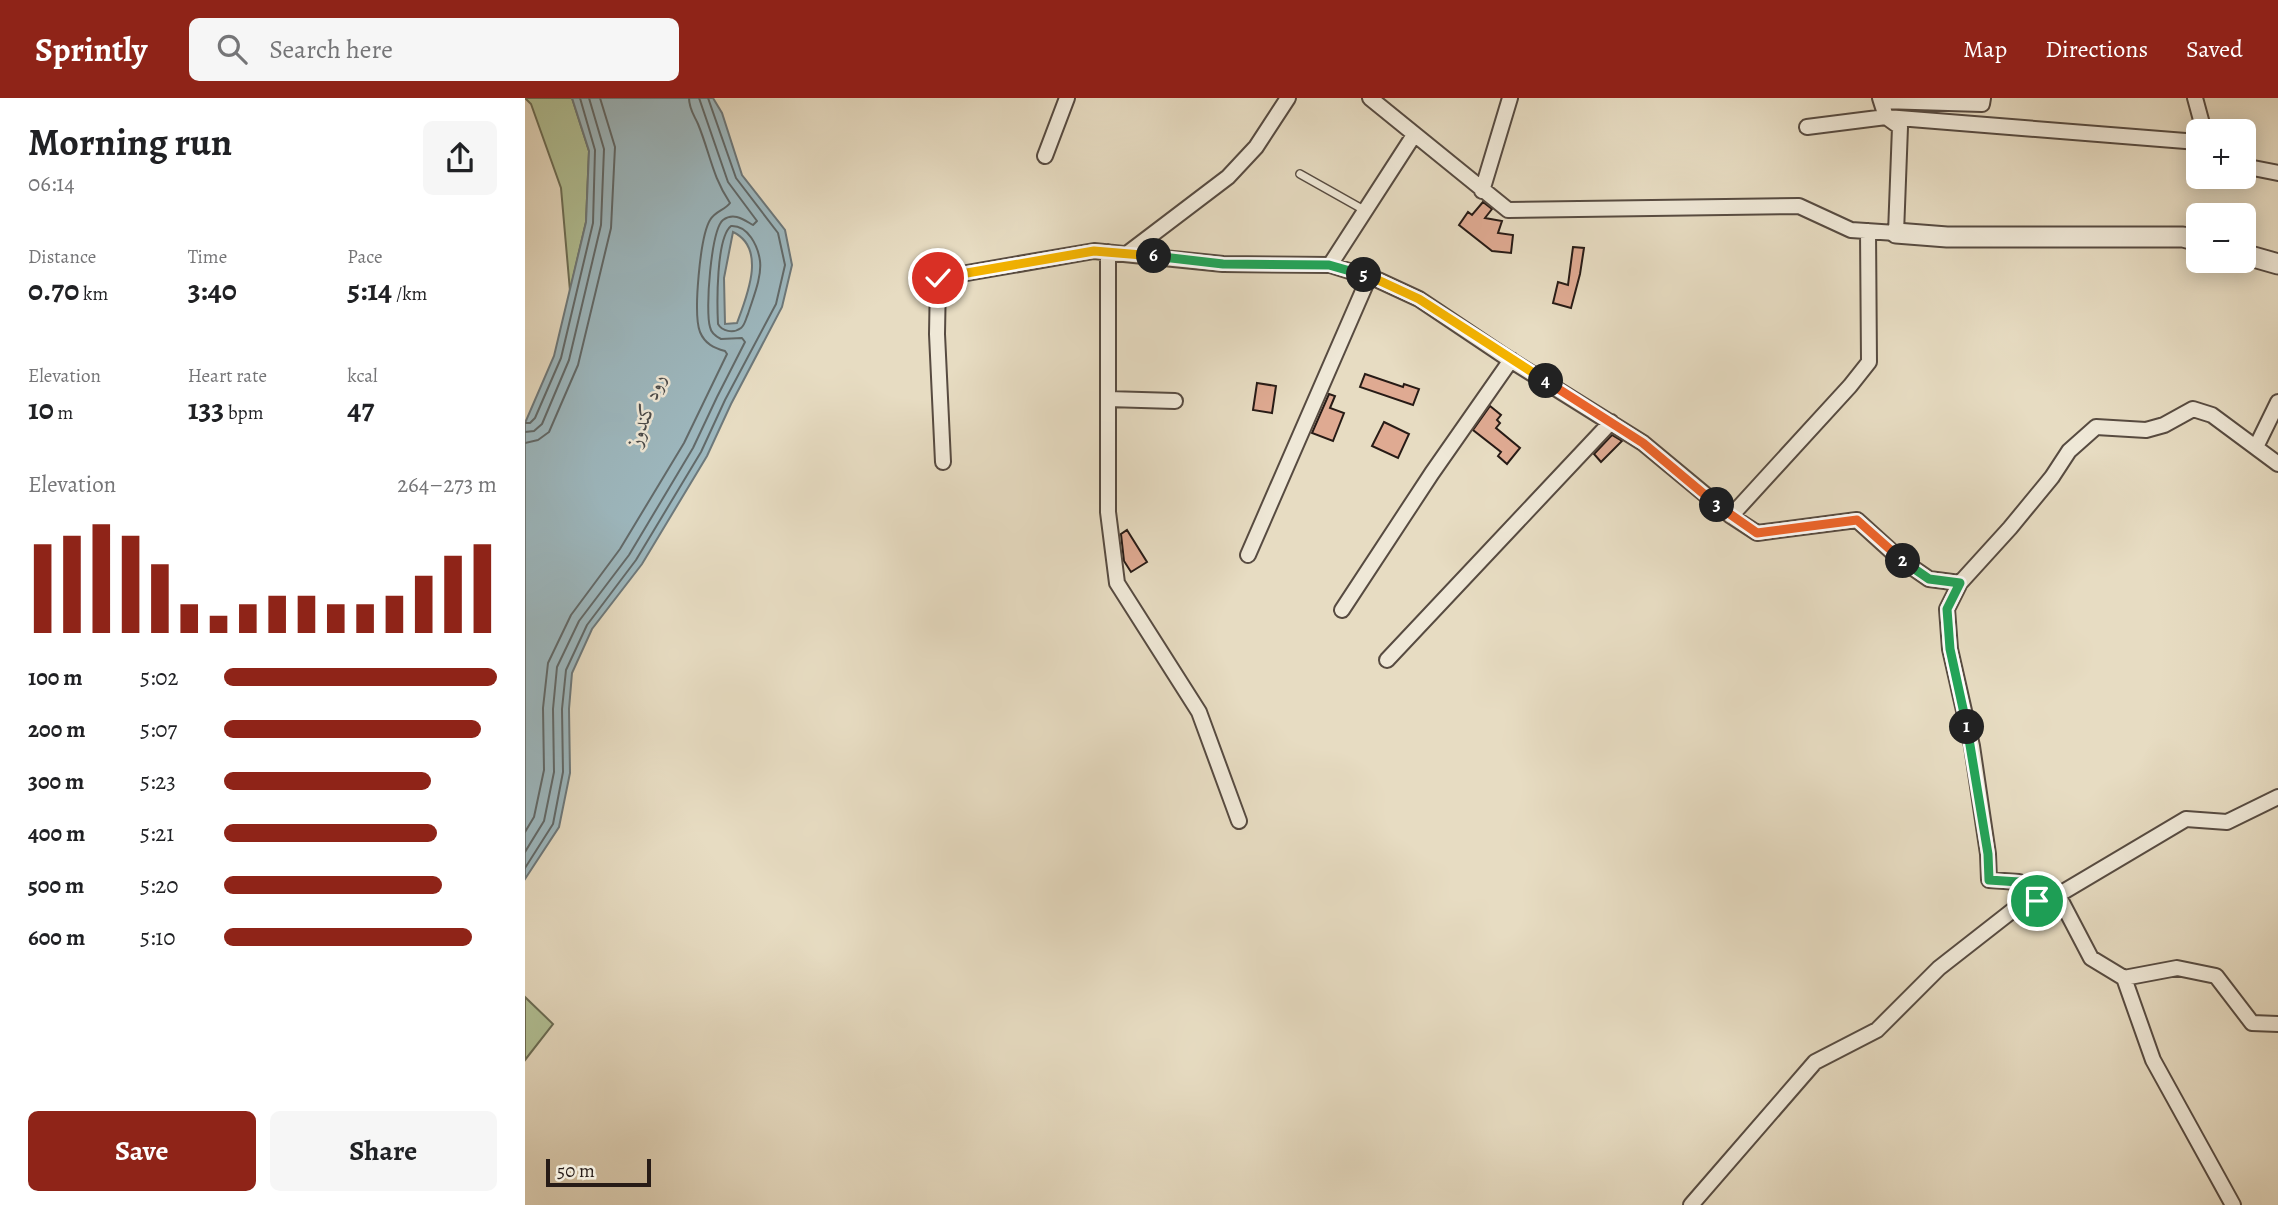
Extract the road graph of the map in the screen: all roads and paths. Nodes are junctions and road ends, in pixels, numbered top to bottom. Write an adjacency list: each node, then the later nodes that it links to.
1 (1067, 98): 13 (street)
2 (1288, 98): 23 (street)
3 (1370, 98): 11 (street)
4 (1510, 98): 17 (street)
5 (1983, 98): 7 (street)
6 (2195, 98): 9 (street)
7 (1881, 100): 8 (street)
8 (1886, 117): 10 (street); 12 (street); 20 (street)
9 (2201, 119)
10 (1807, 127)
11 (1415, 135): 17 (street); 18 (street)
12 (2186, 141)
13 (1045, 156)
14 (2256, 169): 15 (street)
15 (2278, 173)
16 (1300, 174): 18 (lane)
17 (1482, 191): 19 (street)
18 (1364, 210): 26 (street)
19 (1868, 231): 20 (street); 36 (street)
20 (1896, 233): 21 (street)
21 (2186, 238)
22 (1108, 252): 23 (street); 29 (street); 34 (street)
23 (1128, 253): 26 (street)
24 (2256, 258): 25 (street)
25 (2278, 264)
26 (1329, 265): 27 (street)
27 (1369, 277): 28 (street); 37 (street)
28 (1511, 360): 32 (street); 39 (street)
29 (1108, 399): 30 (street); 42 (street)
30 (1175, 401)
31 (2278, 402): 33 (street)
32 (1611, 422): 36 (street); 40 (street)
33 (2256, 447): 35 (street); 38 (street)
34 (943, 462)
35 (2278, 464)
36 (1731, 516): 38 (street)
37 (1248, 555)
38 (1960, 583): 44 (street)
39 (1342, 610)
40 (1387, 660)
41 (2278, 797): 43 (street)
42 (1239, 821)
43 (2058, 895): 44 (street); 45 (street)
44 (2037, 901): 47 (street)
45 (2124, 978): 46 (street); 48 (street)
46 (2278, 1024)
47 (1691, 1205)
48 (2234, 1205)

